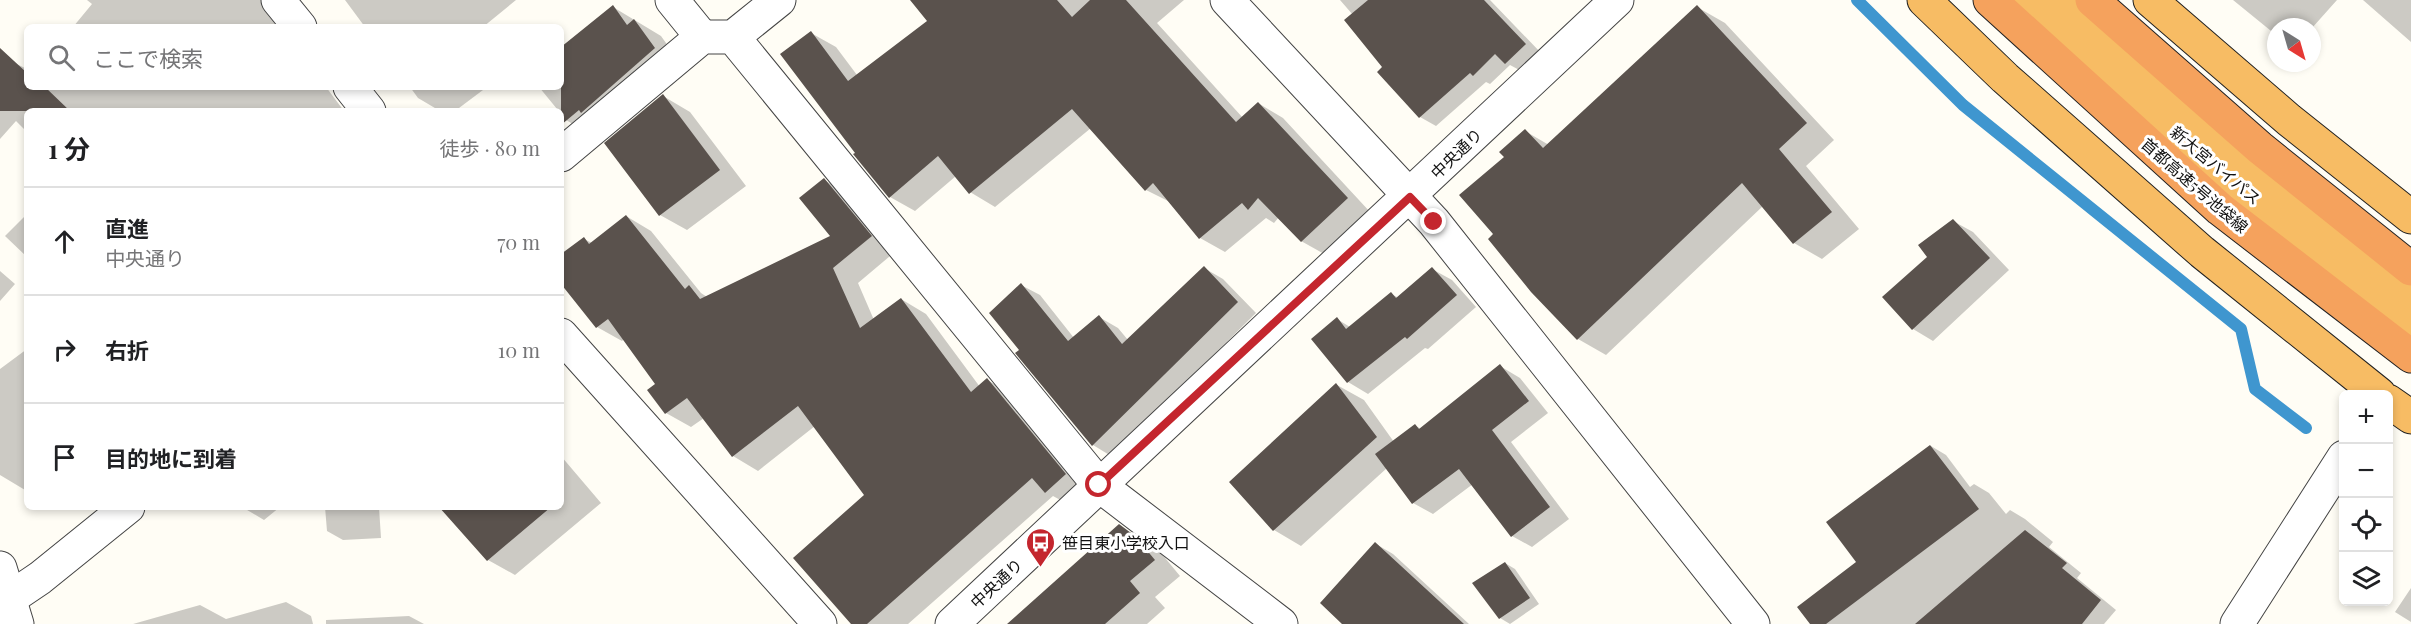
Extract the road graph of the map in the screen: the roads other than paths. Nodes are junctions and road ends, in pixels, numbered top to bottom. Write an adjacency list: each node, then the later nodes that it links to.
1 (278, 0): 12 (street)
2 (672, 0): 13 (street)
3 (779, 0): 13 (street)
4 (1227, 0): 17 (street)
5 (1617, 0): 17 (street, 中央通り)
6 (1924, 0): 24 (highway)
7 (1990, 0): 23 (highway, 首都高速5号池袋線)
8 (2027, 0): 21 (highway, 新大宮バイパス)
9 (2060, 0): 20 (highway, 新大宮バイパス)
10 (2092, 0): 19 (highway)
11 (2150, 0): 18 (highway)
12 (298, 24)
13 (717, 37): 16 (street); 28 (street)
14 (352, 90): 15 (street)
15 (367, 108)
16 (564, 153)
17 (1410, 197): 28 (street, 中央通り); 35 (street)
18 (2411, 217)
19 (2411, 269)
20 (2411, 296)
21 (2411, 324)
22 (564, 338): 32 (street)
23 (2411, 356)
24 (2374, 390)
25 (2393, 404): 26 (highway)
26 (2411, 417)
27 (2339, 463): 36 (street)
28 (1099, 485): 33 (street, 中央通り); 34 (street)
29 (125, 510): 31 (street)
30 (0, 568): 31 (street)
31 (9, 610)
32 (820, 624)
33 (952, 624)
34 (1281, 624)
35 (1753, 624)
36 (2237, 624)

